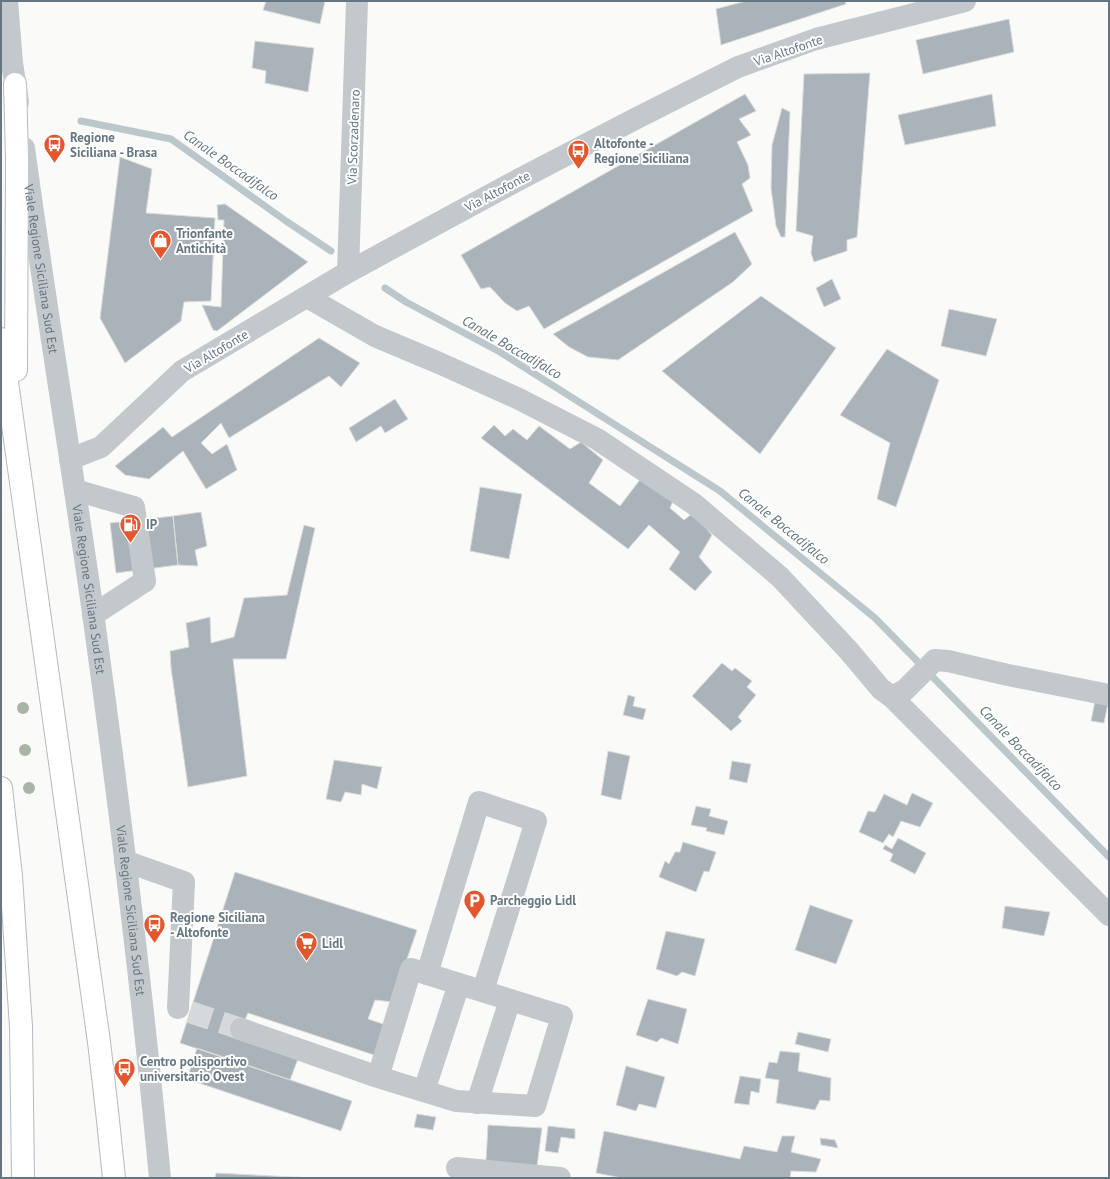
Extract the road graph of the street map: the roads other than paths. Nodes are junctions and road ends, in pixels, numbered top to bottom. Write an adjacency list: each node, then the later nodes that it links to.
1 (7, 1): 4 (street, Viale Regione Siciliana Sud Est)
2 (357, 1): 5 (street, Via Scorzadenaro)
3 (965, 1): 5 (street, Via Altofonte)
4 (15, 84): 8 (main road); 9 (street, Viale Regione Siciliana Sud Est)
5 (348, 272): 6 (street, Via Altofonte)
6 (307, 296): 9 (street, Via Altofonte); 13 (street)
7 (1, 339): 8 (main road)
8 (15, 441): 28 (main road)
9 (70, 459): 10 (street, Viale Regione Siciliana Sud Est)
10 (75, 490): 11 (street, Viale Regione Siciliana Sud Est); 11 (street)
11 (93, 615): 15 (street, Viale Regione Siciliana Sud Est)
12 (1109, 696): 13 (street)
13 (892, 697): 16 (street)
14 (1, 788): 27 (main road)
15 (125, 861): 21 (street, Viale Regione Siciliana Sud Est); 21 (street)
16 (1109, 915)
17 (427, 974): 18 (street); 19 (street); 23 (street)
18 (459, 984): 19 (street); 24 (street)
19 (482, 991): 20 (street)
20 (510, 1000): 25 (street); 25 (street)
21 (145, 1023): 29 (street, Viale Regione Siciliana Sud Est)
22 (241, 1029): 23 (street)
23 (378, 1076): 24 (street)
24 (424, 1091): 25 (street)
25 (477, 1103)
26 (457, 1168): 30 (street)
27 (23, 1178)
28 (114, 1178)
29 (160, 1178)
30 (560, 1178)

